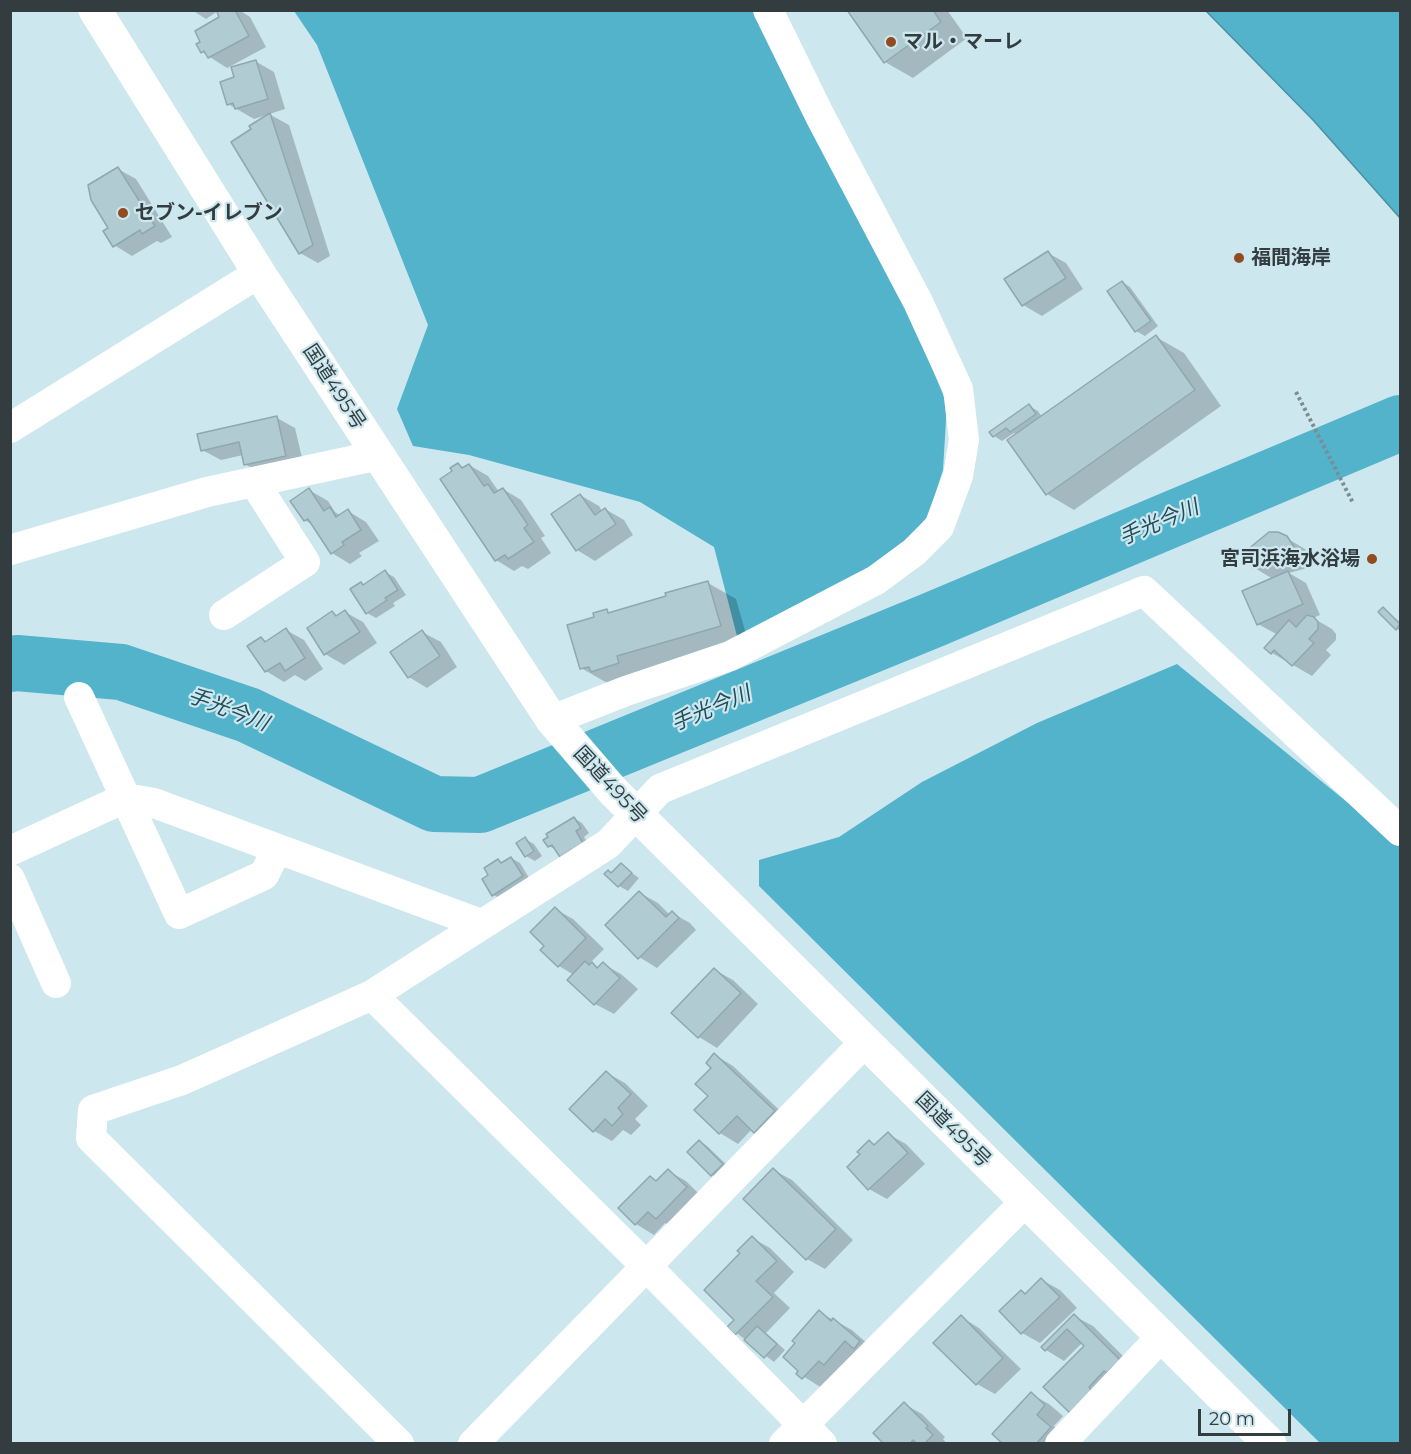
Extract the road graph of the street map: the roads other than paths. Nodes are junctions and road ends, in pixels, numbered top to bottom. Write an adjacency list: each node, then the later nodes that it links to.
1 (95, 10): 3 (highway, 国道495号)
2 (768, 10): 10 (street)
3 (259, 273): 4 (street); 5 (highway, 国道495号)
4 (10, 428)
5 (379, 455): 6 (street); 10 (highway, 国道495号)
6 (254, 482): 7 (street); 8 (street)
7 (10, 550)
8 (224, 615)
9 (79, 697): 11 (street)
10 (562, 732): 12 (highway, 国道495号)
11 (125, 798): 14 (street); 14 (street); 15 (street)
12 (636, 814): 13 (street); 17 (street); 20 (highway, 国道495号)
13 (1401, 831)
14 (277, 849): 17 (street)
15 (10, 851)
16 (10, 879): 18 (street)
17 (481, 924): 19 (street)
18 (57, 983)
19 (372, 995): 22 (street); 25 (street)
20 (865, 1042): 21 (highway, 国道495号); 22 (street)
21 (1025, 1202): 23 (highway, 国道495号); 24 (street)
22 (647, 1267): 24 (street); 26 (street)
23 (1162, 1336): 27 (street); 28 (highway, 国道495号)
24 (803, 1437)
25 (399, 1443)
26 (473, 1443)
27 (1060, 1443)
28 (1270, 1443)

